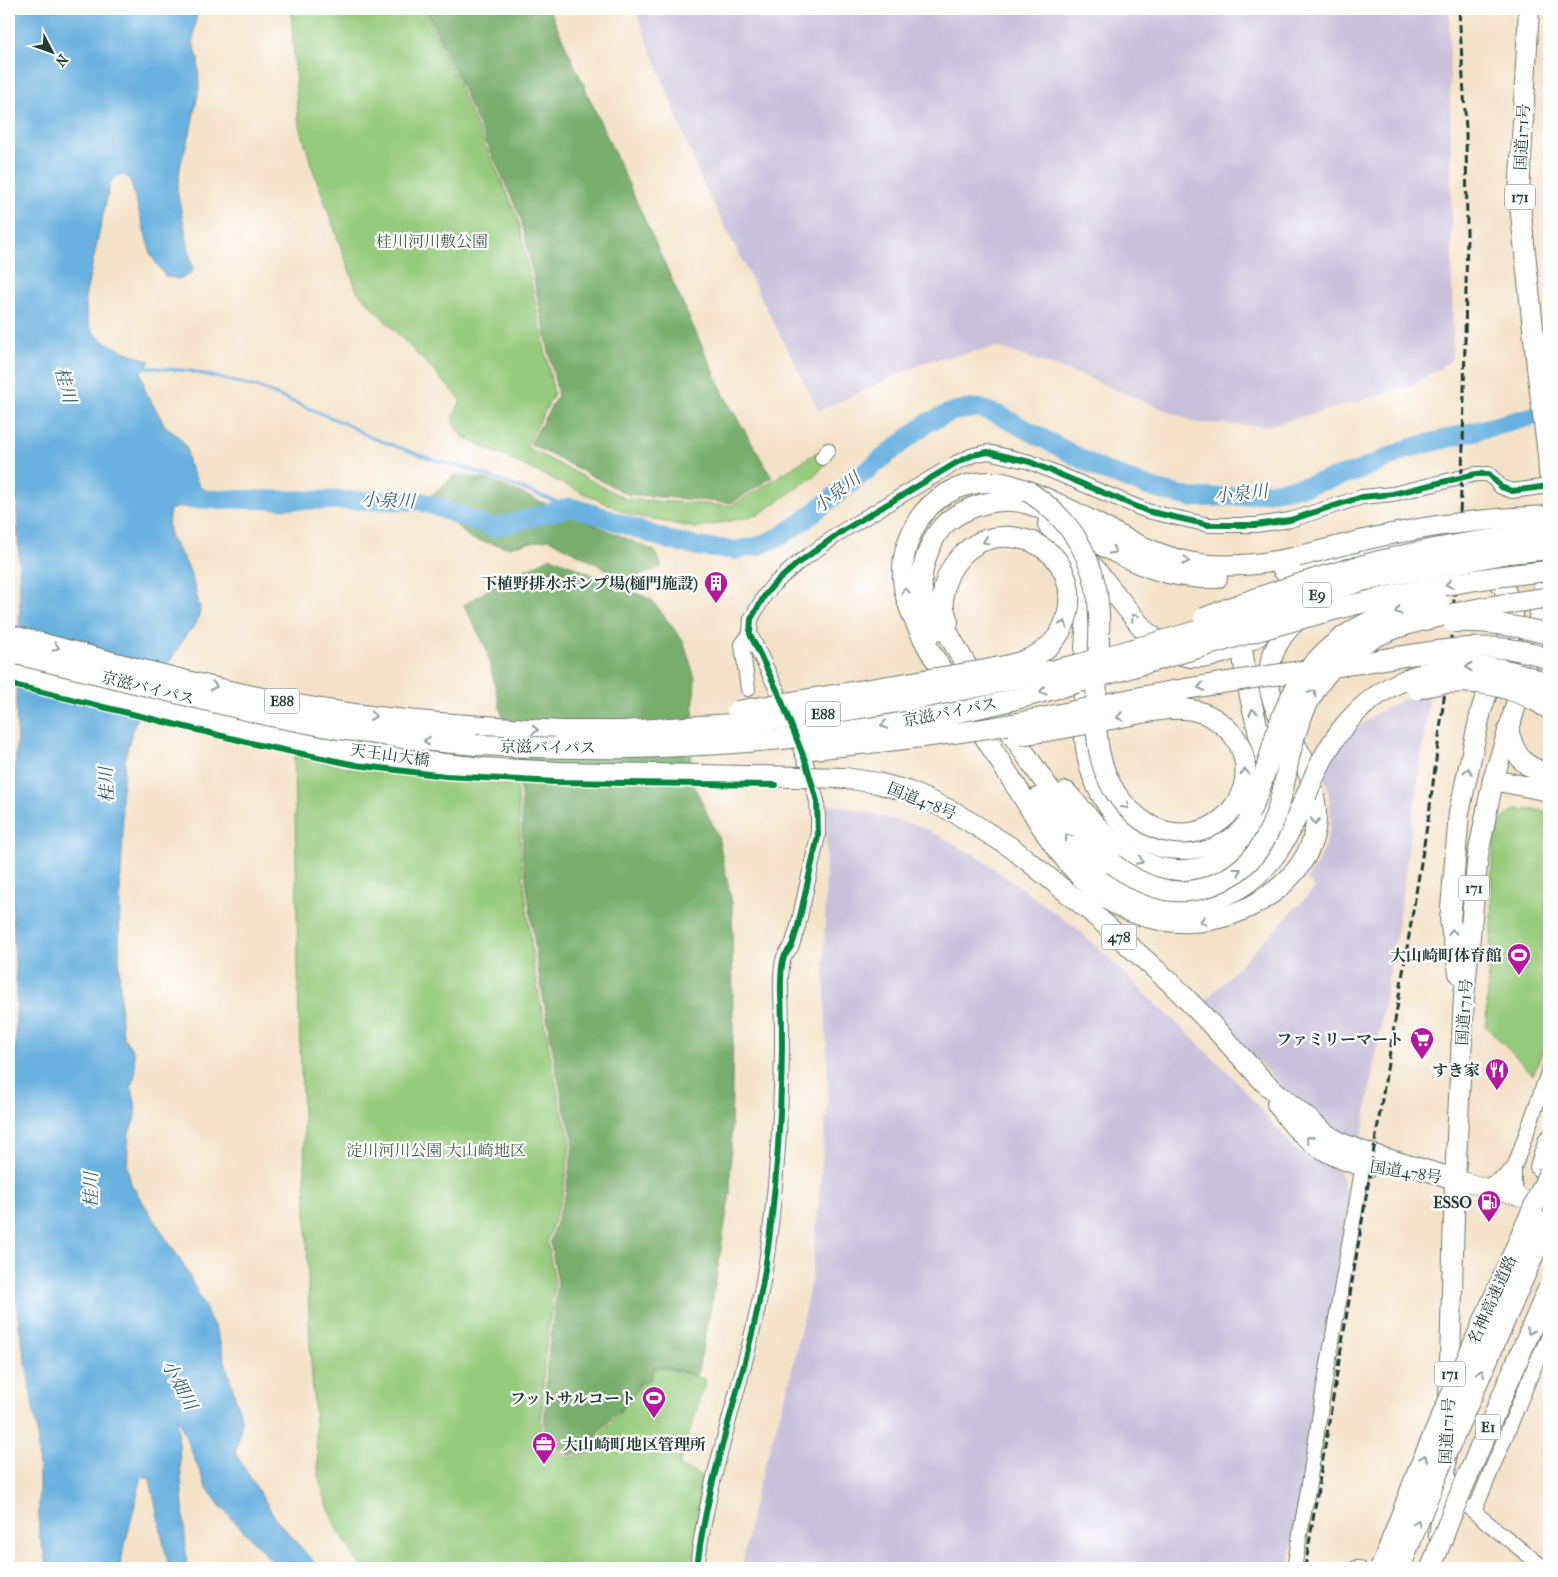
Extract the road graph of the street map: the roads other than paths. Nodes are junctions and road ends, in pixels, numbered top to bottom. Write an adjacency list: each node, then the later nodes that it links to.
1 (1529, 9): 2 (highway, 国道171号 / 171)
2 (1542, 378): 3 (highway, 国道171号 / 171)
3 (1548, 449): 4 (highway, 国道171号 / 171)
4 (1549, 474)
5 (1549, 486): 20 (street)
6 (1030, 492): 7 (highway, one-way to 7, bridge); 35 (highway, one-way to 35, bridge); 37 (highway, one-way to 6)
7 (1549, 516)
8 (1048, 524): 17 (highway, one-way to 8, bridge); 18 (highway, one-way to 8); 23 (highway)
9 (1522, 531): 14 (highway)
10 (1549, 534): 27 (highway, bridge)
11 (1549, 550): 27 (highway, E9, bridge)
12 (1549, 554): 33 (highway, 国道171号 / 171)
13 (1529, 558): 15 (highway)
14 (1331, 560): 32 (highway, one-way to 14, bridge); 42 (highway, one-way to 14)
15 (1419, 567): 18 (highway); 44 (highway, one-way to 15)
16 (1549, 571): 27 (highway, E9, one-way to 27, bridge)
17 (1549, 582)
18 (1328, 595): 37 (highway, one-way to 37)
19 (1549, 597): 25 (highway, bridge)
20 (750, 634): 30 (street); 60 (street)
21 (1549, 634): 25 (highway, bridge)
22 (9, 635): 34 (highway, 京滋バイパス / E88, one-way to 34)
23 (958, 650): 32 (highway); 34 (highway, one-way to 23, bridge)
24 (9, 653): 36 (highway, 京滋バイパス / E88, one-way to 24)
25 (1349, 653): 43 (highway, one-way to 25, bridge)
26 (1549, 660): 35 (highway, E88, one-way to 35, bridge)
27 (1087, 668): 34 (highway, 京滋バイパス / E88, bridge); 36 (highway, 京滋バイパス / E88, one-way to 36, bridge)
28 (9, 674): 46 (highway, 国道478号 / 478, bridge)
29 (1549, 686): 41 (highway, one-way to 41, bridge)
30 (748, 689)
31 (1549, 709): 41 (highway, bridge)
32 (1008, 727): 43 (highway)
33 (1508, 730): 38 (highway); 39 (highway, 国道171号 / 171)
34 (562, 731)
35 (890, 742): 36 (highway, E88, bridge)
36 (476, 745)
37 (991, 746): 42 (highway)
38 (1549, 773)
39 (1493, 780): 40 (highway); 44 (highway, 国道171号 / 171)
40 (1549, 791)
41 (1306, 796): 43 (highway)
42 (1053, 819): 43 (highway, one-way to 42)
43 (1107, 869)
44 (1464, 997): 51 (highway, 国道171号 / 171)
45 (1549, 1070): 49 (street)
46 (1266, 1083): 48 (highway, 国道478号 / 478, one-way to 46); 51 (highway, 国道478号 / 478)
47 (1549, 1140): 50 (highway, 名神高速道路)
48 (1362, 1165): 51 (highway, 国道478号 / 478); 61 (street)
49 (1514, 1168): 52 (street); 53 (street)
50 (1544, 1169): 62 (highway, 名神高速道路, one-way to 50, bridge)
51 (1455, 1179): 52 (main road); 58 (highway, 国道171号 / 171)
52 (1485, 1187): 53 (main road)
53 (1517, 1196): 54 (main road)
54 (1549, 1211)
55 (1549, 1220): 63 (highway, 名神高速道路 / E1, one-way to 55, bridge)
56 (1549, 1286): 64 (highway, E1, one-way to 64, bridge)
57 (1549, 1337): 59 (street)
58 (1444, 1488): 59 (street); 65 (highway, 国道171号 / 171)
59 (1474, 1512): 66 (street)
60 (697, 1568)
61 (1294, 1568)
62 (1380, 1568)
63 (1400, 1568)
64 (1431, 1568)
65 (1435, 1568)
66 (1544, 1568)

